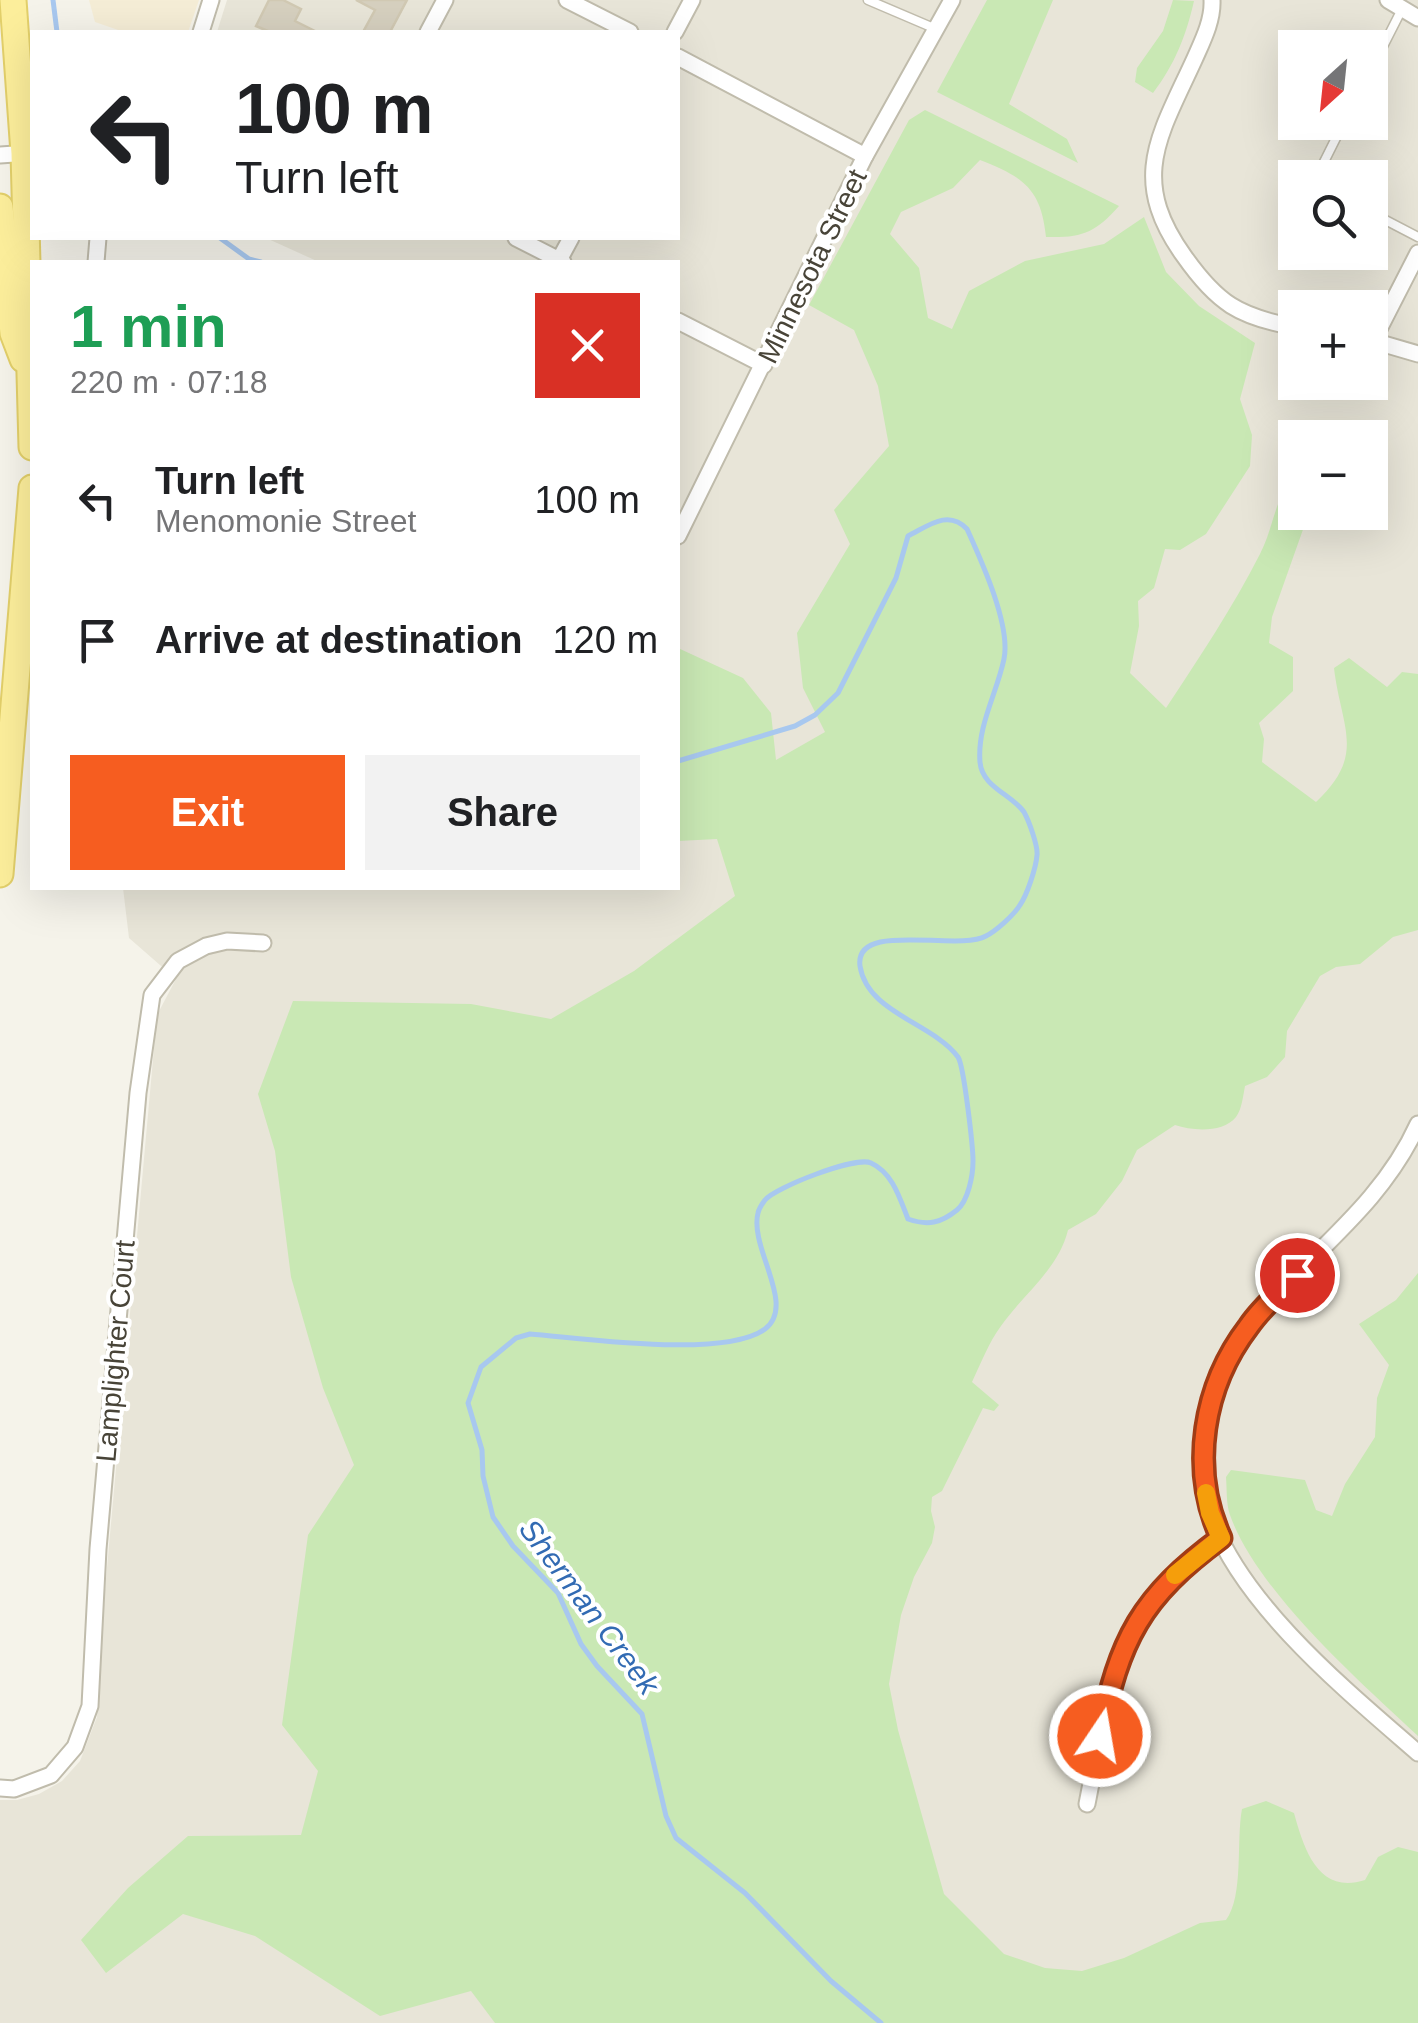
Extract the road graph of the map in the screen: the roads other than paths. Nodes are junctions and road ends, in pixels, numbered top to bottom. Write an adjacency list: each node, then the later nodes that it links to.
1 (14, 0): 19 (main road)
2 (210, 0): 12 (street)
3 (445, 0): 13 (street)
4 (566, 0): 14 (street)
5 (692, 0): 15 (street)
6 (868, 0): 11 (lane)
7 (952, 0): 11 (street, Minnesota Street)
8 (1212, 0): 29 (street)
9 (1395, 4): 10 (street); 16 (lane)
10 (1418, 18)
11 (936, 29): 20 (street, Minnesota Street)
12 (202, 30)
13 (429, 30)
14 (626, 30)
15 (676, 30)
16 (1385, 30)
17 (680, 58): 20 (street)
18 (0, 134): 19 (main road)
19 (19, 154): 32 (main road)
20 (866, 156): 33 (street, Minnesota Street)
21 (0, 207): 34 (main road)
22 (1388, 221): 23 (lane)
23 (1418, 237)
24 (520, 240): 26 (street)
25 (1418, 254): 27 (street)
26 (556, 260)
27 (1388, 309)
28 (680, 322): 33 (street)
29 (1278, 324)
30 (1388, 345): 31 (street)
31 (1418, 354)
32 (30, 359)
33 (764, 365): 36 (street, Minnesota Street)
34 (30, 376)
35 (30, 512): 37 (main road)
36 (680, 532)
37 (0, 874)
38 (263, 942): 42 (street, Lamplighter Court)
39 (1418, 1124): 40 (street)
40 (1221, 1538): 41 (street); 43 (street)
41 (1418, 1753)
42 (0, 1788)
43 (1088, 1804)

